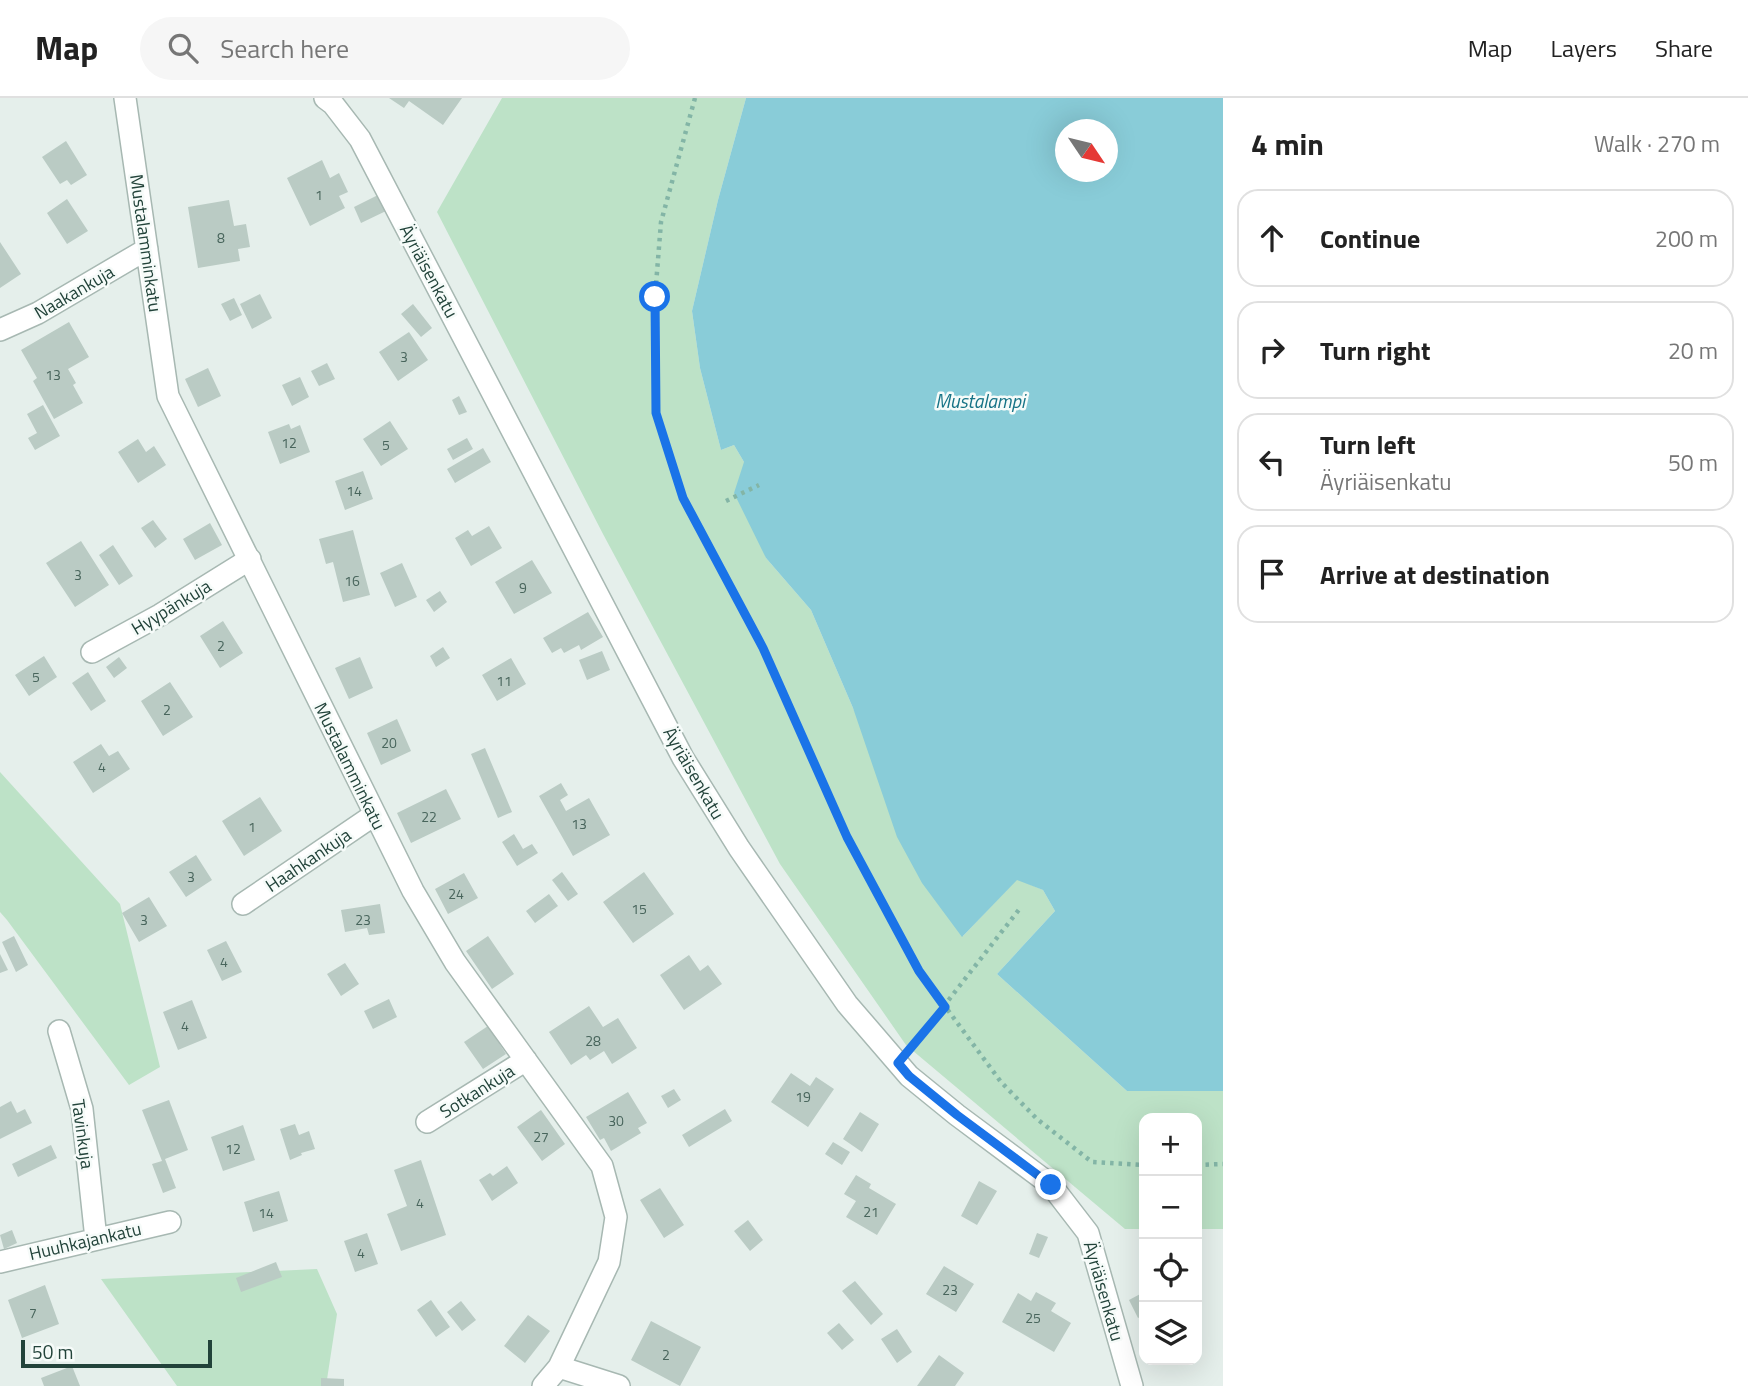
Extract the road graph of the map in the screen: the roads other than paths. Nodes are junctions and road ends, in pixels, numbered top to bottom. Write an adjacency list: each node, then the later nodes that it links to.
1 (125, 98): 3 (street, Mustalamminkatu)
2 (325, 98): 18 (street, Äyriäisenkatu)
3 (147, 249): 4 (street, Naakankuja); 5 (street, Mustalamminkatu)
4 (0, 330)
5 (250, 559): 6 (street, Hyypänkuja); 7 (street, Mustalamminkatu)
6 (92, 652)
7 (374, 815): 8 (street, Haahkankuja); 10 (street, Mustalamminkatu)
8 (243, 904)
9 (59, 1031): 13 (street, Tavinkuja)
10 (526, 1060): 11 (street, Sotkankuja); 15 (street, Mustalamminkatu)
11 (427, 1122)
12 (170, 1222): 13 (street, Huuhkajankatu)
13 (96, 1239): 14 (street, Huuhkajankatu)
14 (0, 1262)
15 (559, 1367): 16 (street, Mustalamminkatu); 17 (street)
16 (543, 1386)
17 (619, 1386)
18 (1132, 1386)

